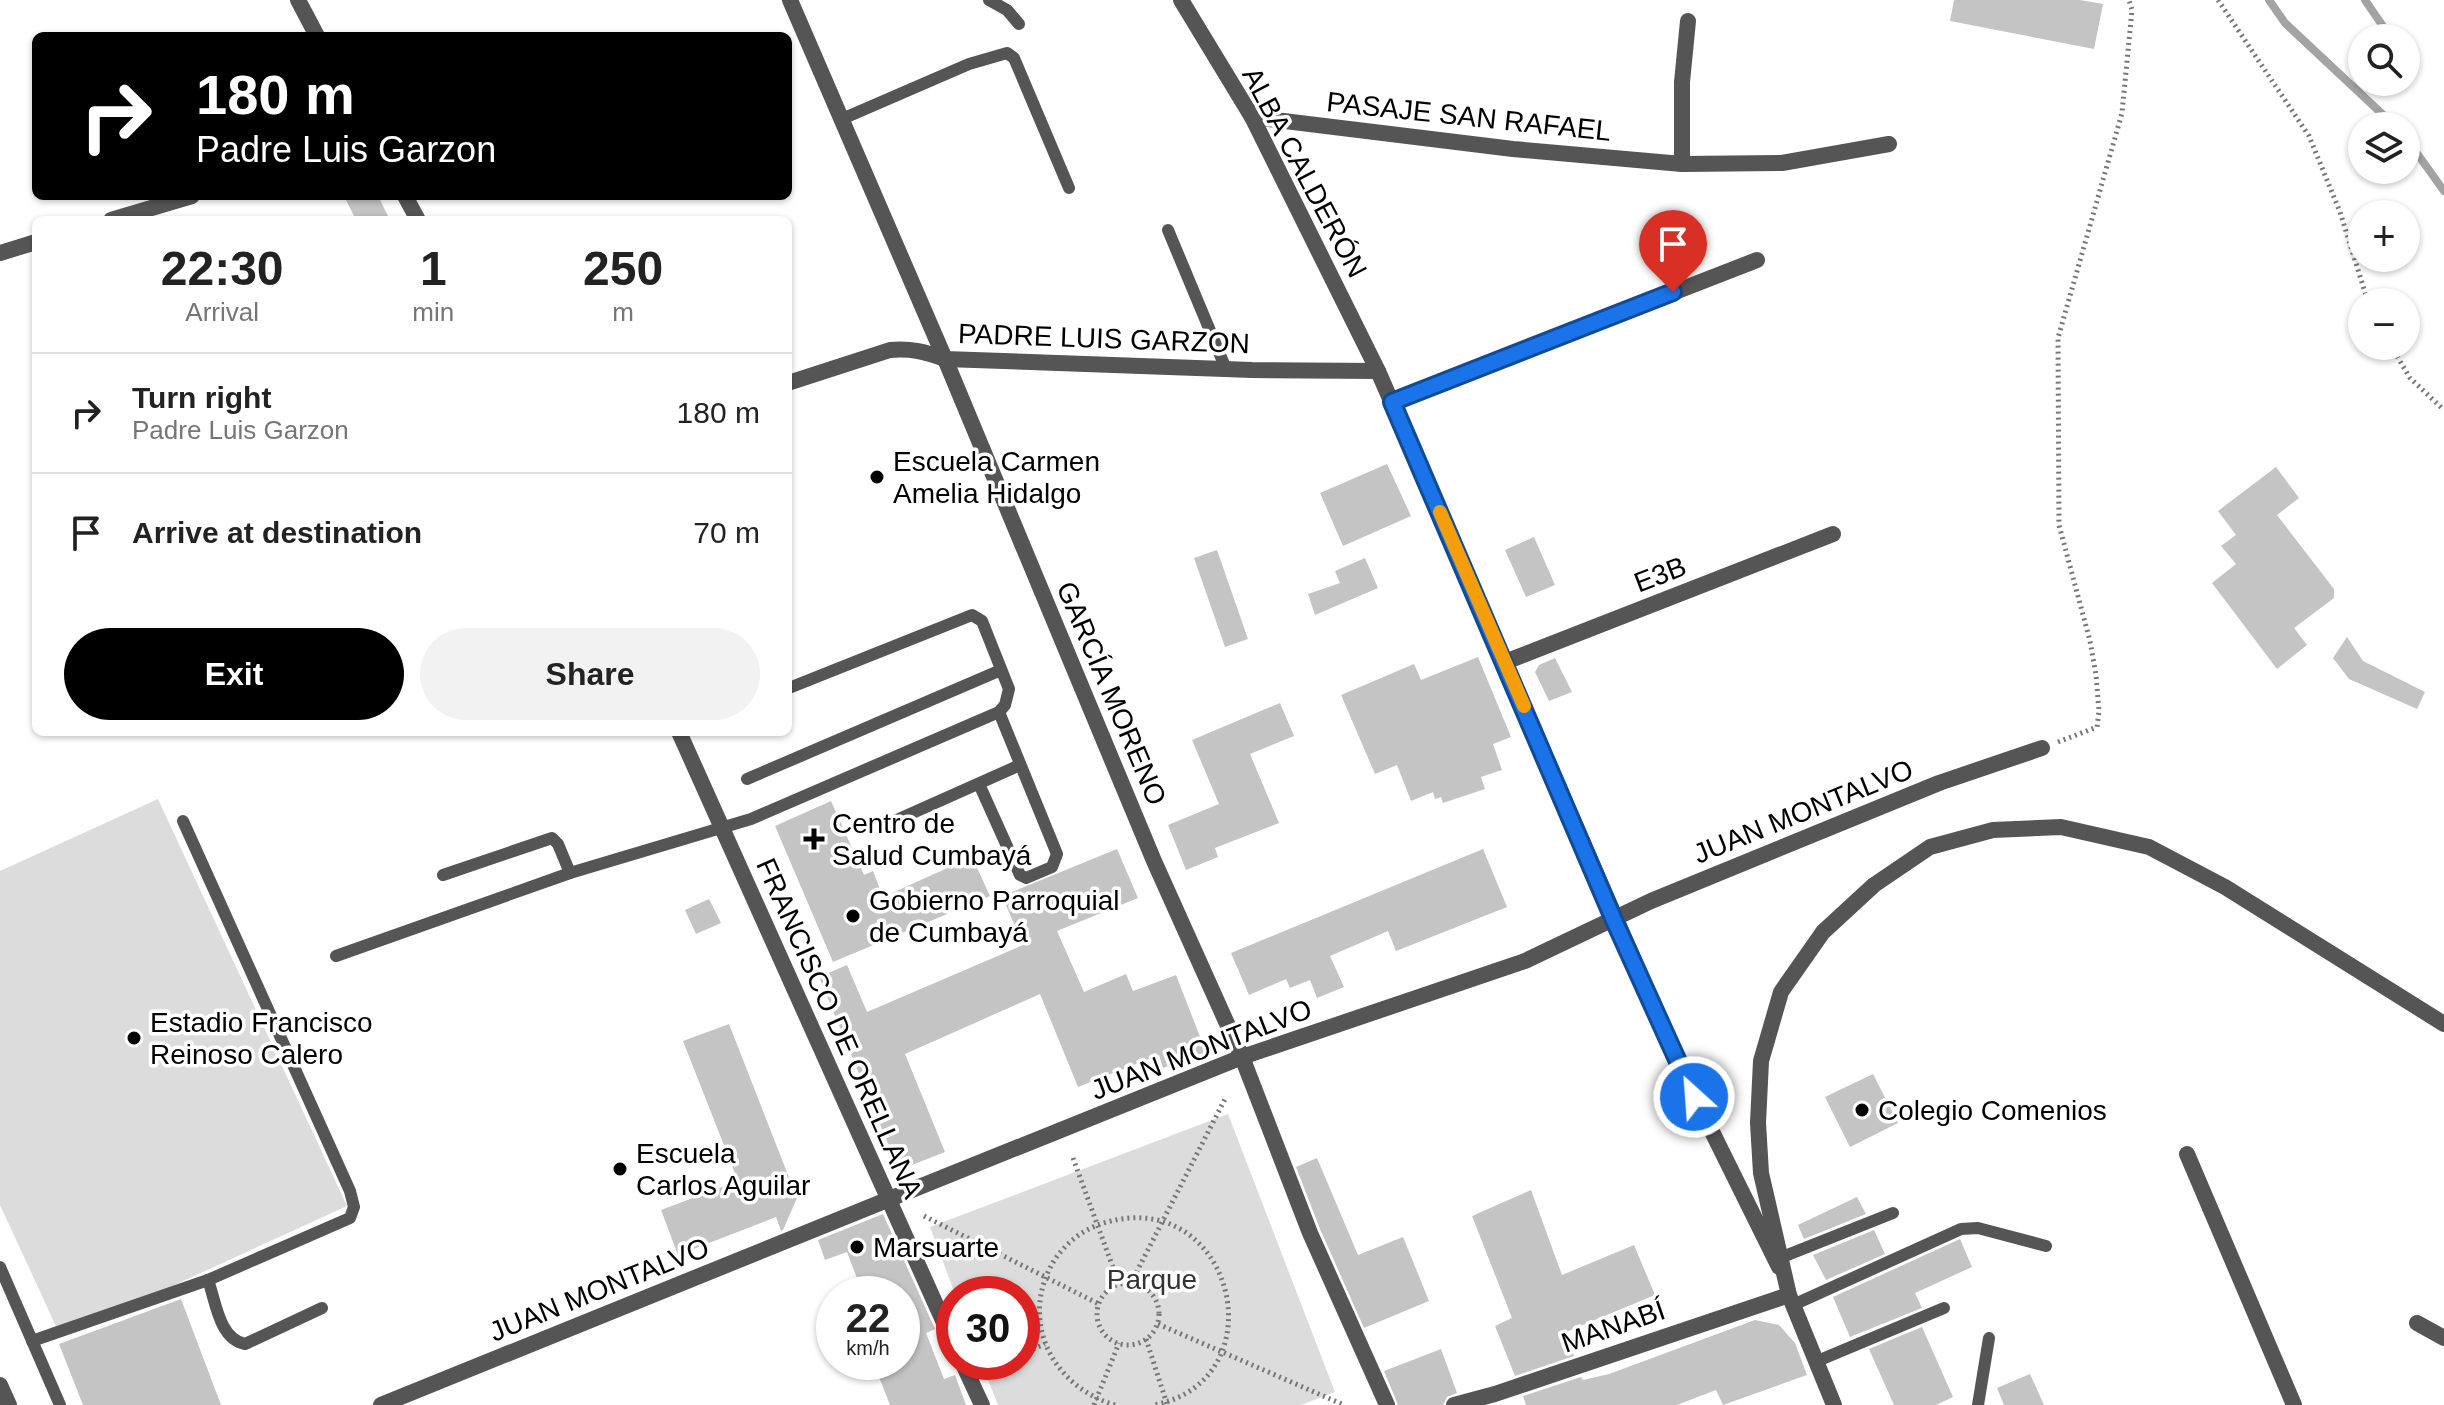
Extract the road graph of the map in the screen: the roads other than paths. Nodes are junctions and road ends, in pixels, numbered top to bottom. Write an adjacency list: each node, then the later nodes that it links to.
1 (298, 0): 7 (street)
2 (790, 0): 9 (street, GARCÍA MORENO)
3 (989, 0): 6 (lane)
4 (1181, 0): 8 (street, ALBA CALDERÓN)
5 (1688, 21): 11 (street)
6 (1019, 24)
7 (315, 32)
8 (1252, 117): 11 (street, PASAJE SAN RAFAEL); 21 (street, ALBA CALDERÓN)
9 (842, 119): 12 (lane); 19 (street, GARCÍA MORENO)
10 (1889, 144): 11 (street, PASAJE SAN RAFAEL)
11 (1682, 164)
12 (1069, 188)
13 (178, 200): 14 (street)
14 (124, 216)
15 (1168, 230): 20 (lane)
16 (32, 243): 17 (street)
17 (0, 253)
18 (1757, 260): 23 (street)
19 (945, 359): 20 (street, PADRE LUIS GARZON); 22 (street, PADRE LUIS GARZON); 42 (street, GARCÍA MORENO)
20 (1226, 369): 21 (street, PADRE LUIS GARZON)
21 (1378, 371): 23 (street, ALBA CALDERÓN)
22 (792, 382)
23 (1392, 402): 25 (street)
24 (1833, 534): 25 (street, E3B)
25 (1505, 662): 39 (street)
26 (1001, 670): 27 (lane); 28 (lane); 32 (lane)
27 (792, 687)
28 (999, 712): 31 (lane); 36 (lane)
29 (681, 736): 36 (street, FRANCISCO DE ORELLANA)
30 (2042, 748): 39 (street, JUAN MONTALVO)
31 (1020, 765): 33 (lane); 33 (lane)
32 (747, 779)
33 (979, 784): 35 (lane)
34 (183, 821): 50 (lane)
35 (881, 827)
36 (724, 828): 37 (lane); 44 (street, FRANCISCO DE ORELLANA)
37 (570, 873): 38 (lane); 40 (lane)
38 (443, 875)
39 (1613, 918): 42 (street, JUAN MONTALVO); 49 (street)
40 (336, 956)
41 (2444, 1024): 47 (street)
42 (1242, 1057): 44 (street, JUAN MONTALVO); 66 (street, GARCÍA MORENO)
43 (2187, 1154): 70 (street)
44 (887, 1200): 52 (street, FRANCISCO DE ORELLANA); 64 (street, JUAN MONTALVO)
45 (1893, 1213): 47 (lane)
46 (2046, 1246): 51 (lane)
47 (1780, 1258): 49 (street)
48 (0, 1267): 58 (lane)
49 (1784, 1277): 51 (street)
50 (208, 1280): 53 (lane); 58 (lane)
51 (1791, 1300): 59 (street); 67 (street, MANABÍ)
52 (936, 1306)
53 (322, 1308)
54 (1944, 1308): 59 (lane)
55 (2417, 1323): 57 (street)
56 (1989, 1338): 69 (lane)
57 (2444, 1338)
58 (32, 1341): 63 (lane)
59 (1815, 1362): 68 (street)
60 (970, 1380): 65 (street)
61 (0, 1385): 62 (street)
62 (9, 1405)
63 (60, 1405)
64 (381, 1405)
65 (982, 1405)
66 (1387, 1405)
67 (1454, 1405)
68 (1834, 1405)
69 (1978, 1405)
70 (2294, 1405)

